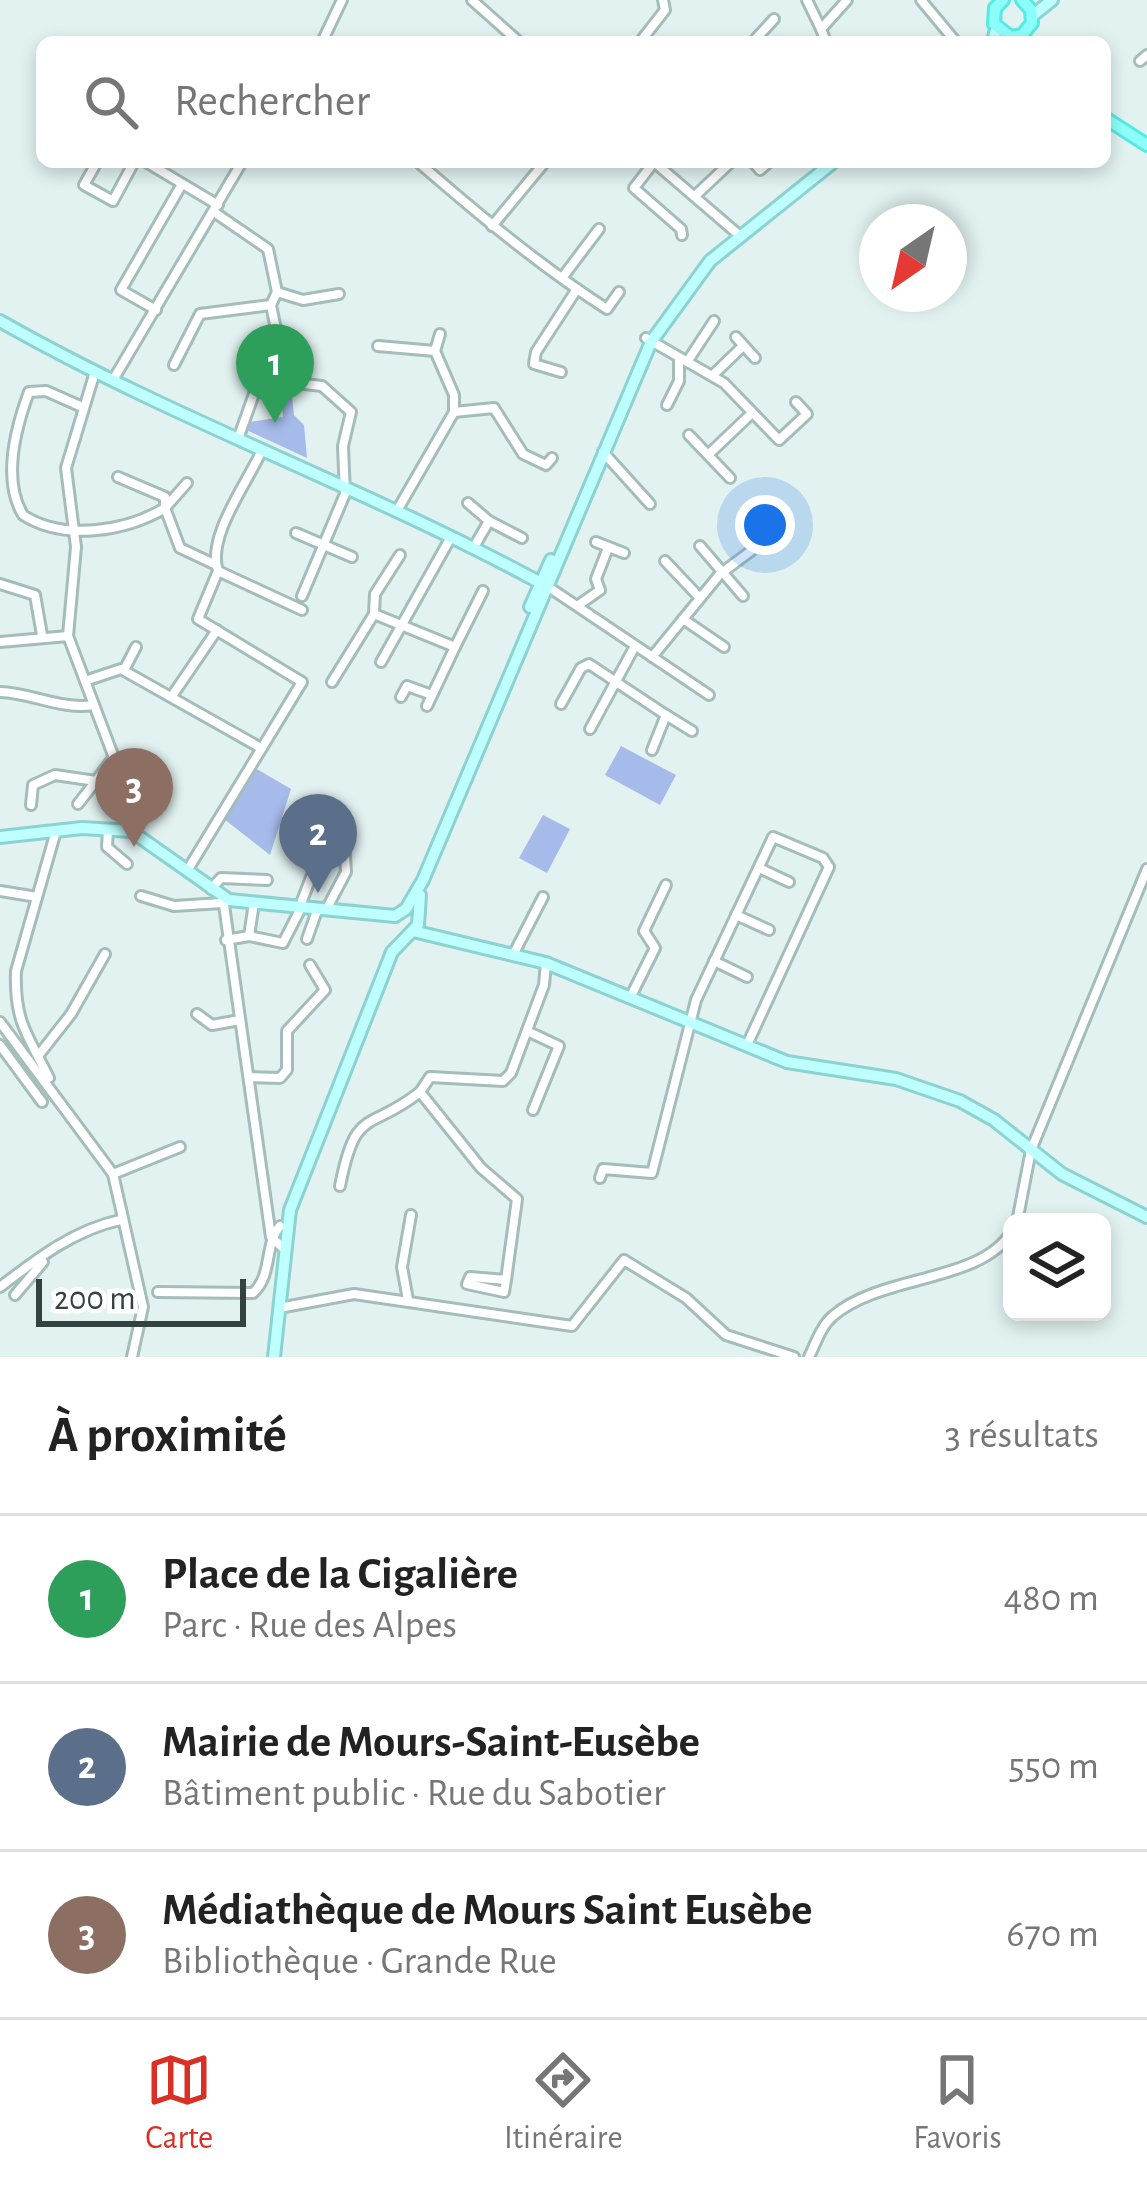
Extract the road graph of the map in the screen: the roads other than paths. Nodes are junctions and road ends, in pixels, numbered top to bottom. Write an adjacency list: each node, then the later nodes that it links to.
1 (342, 0): 15 (street)
2 (472, 0): 16 (street)
3 (663, 0): 17 (street)
4 (807, 0): 14 (street)
5 (847, 0): 14 (street)
6 (921, 0): 20 (street)
7 (985, 0): 11 (main road)
8 (1003, 0): 11 (main road)
9 (1049, 0): 10 (street); 13 (street)
10 (1024, 1): 13 (main road)
11 (993, 14): 21 (main road)
12 (774, 19): 18 (street)
13 (1031, 21): 22 (main road)
14 (821, 28): 19 (street)
15 (325, 36)
16 (512, 36)
17 (644, 36)
18 (758, 36)
19 (824, 36)
20 (951, 36)
21 (1008, 36)
22 (1014, 36)
23 (1111, 122): 24 (main road)
24 (1147, 145)
25 (94, 168): 26 (street)
26 (131, 168)
27 (156, 168): 35 (street)
28 (239, 168): 37 (street)
29 (425, 168): 38 (street)
30 (539, 168): 38 (street)
31 (649, 168): 41 (street)
32 (662, 168): 36 (street)
33 (725, 168): 36 (street)
34 (825, 168): 40 (street)
35 (182, 184): 37 (street); 48 (street)
36 (696, 195): 40 (street)
37 (216, 208): 44 (street); 48 (street)
38 (492, 226): 42 (street)
39 (599, 230): 42 (street)
40 (737, 233): 53 (street)
41 (682, 236)
42 (562, 278): 43 (street)
43 (577, 289): 45 (street); 61 (street)
44 (277, 292): 46 (street); 47 (street)
45 (620, 292)
46 (339, 294)
47 (271, 305): 59 (street); 64 (street)
48 (156, 310): 63 (street)
49 (0, 321): 60 (street)
50 (714, 321): 58 (street)
51 (440, 334): 56 (street)
52 (736, 337): 55 (street)
53 (649, 340): 58 (street); 73 (street); 102 (street)
54 (378, 346): 56 (street)
55 (741, 348): 57 (street); 62 (street)
56 (435, 351): 68 (street)
57 (755, 358)
58 (683, 360): 62 (street); 66 (street)
59 (174, 365)
60 (95, 372): 63 (street); 67 (street)
61 (562, 372)
62 (713, 375): 69 (street)
63 (112, 380): 71 (street)
64 (286, 382): 71 (street); 79 (street)
65 (796, 402): 69 (street)
66 (667, 405)
67 (80, 406): 85 (street); 85 (street)
68 (454, 412): 75 (street); 83 (street)
69 (752, 413): 74 (street)
70 (689, 435): 74 (street)
71 (238, 439): 72 (street)
72 (262, 449): 79 (street); 99 (street)
73 (602, 451): 81 (street); 102 (street)
74 (708, 454): 77 (street)
75 (552, 458)
76 (118, 477): 82 (street)
77 (730, 478)
78 (187, 483): 82 (street)
79 (346, 486): 83 (street); 90 (street)
80 (467, 503): 84 (street)
81 (650, 504)
82 (166, 508): 85 (street); 99 (street)
83 (398, 508): 87 (street)
84 (489, 521): 88 (street); 92 (street)
85 (73, 533): 114 (street)
86 (296, 533): 90 (street)
87 (452, 535): 92 (street); 111 (street)
88 (523, 538)
89 (596, 542): 93 (street)
90 (326, 543): 97 (street); 104 (street)
91 (700, 546): 100 (street)
92 (474, 547): 102 (street)
93 (608, 548): 95 (street); 107 (street)
94 (751, 551): 100 (street)
95 (624, 553)
96 (400, 555): 109 (street)
97 (352, 556)
98 (664, 561): 106 (street)
99 (217, 568): 108 (street); 112 (street)
100 (722, 572): 105 (street); 106 (street)
101 (0, 584): 113 (street)
102 (544, 584): 107 (street); 164 (street)
103 (483, 591): 118 (street)
104 (302, 596)
105 (742, 596)
106 (700, 598): 110 (street)
107 (580, 604): 116 (street)
108 (302, 610)
109 (374, 614): 111 (street); 125 (street)
110 (683, 620): 119 (street); 120 (street)
111 (404, 622): 118 (street); 121 (street)
112 (217, 630): 129 (street); 137 (street)
113 (42, 635): 114 (street); 115 (street)
114 (68, 636): 124 (street)
115 (0, 642)
116 (635, 646): 120 (street); 123 (street)
117 (136, 647): 122 (street)
118 (454, 647): 127 (street)
119 (724, 647)
120 (652, 657): 128 (street)
121 (381, 662)
122 (124, 670): 124 (street); 129 (street)
123 (615, 680): 131 (street); 134 (street); 135 (street)
124 (85, 681): 132 (street)
125 (332, 682)
126 (0, 692): 132 (street)
127 (432, 694): 130 (street); 133 (street)
128 (710, 694)
129 (172, 696): 137 (street)
130 (401, 697)
131 (561, 704)
132 (94, 705): 139 (street)
133 (427, 706)
134 (666, 715): 136 (street); 138 (street)
135 (590, 729)
136 (692, 731)
137 (261, 748): 150 (street)
138 (652, 751)
139 (114, 758): 140 (street); 145 (street)
140 (96, 781): 141 (street); 142 (street)
141 (31, 805)
142 (78, 805)
143 (108, 829): 144 (street); 145 (street); 147 (street)
144 (56, 830): 146 (street); 157 (street)
145 (135, 832): 150 (street)
146 (0, 836)
147 (127, 863)
148 (759, 868): 152 (street); 163 (street); 182 (street)
149 (1147, 869): 190 (street)
150 (187, 871): 154 (street)
151 (267, 880): 154 (street)
152 (789, 882)
153 (667, 885): 175 (street)
154 (211, 889): 159 (street)
155 (0, 891): 157 (street)
156 (141, 896): 159 (street)
157 (37, 897): 183 (street)
158 (543, 897): 170 (street)
159 (222, 900): 160 (street); 167 (street)
160 (254, 903): 161 (street); 166 (street)
161 (301, 906): 162 (street); 162 (street); 166 (street)
162 (322, 908): 164 (street); 168 (street)
163 (736, 915): 165 (street); 171 (street)
164 (407, 922): 170 (street); 199 (street)
165 (769, 930)
166 (249, 936): 167 (street)
167 (226, 940): 177 (street)
168 (307, 940)
169 (105, 954): 183 (street)
170 (513, 955): 172 (street)
171 (714, 961): 174 (street); 179 (street)
172 (546, 963): 175 (street); 180 (street)
173 (310, 965): 184 (street)
174 (747, 976)
175 (631, 996): 179 (street)
176 (197, 1014): 177 (street)
177 (239, 1020): 184 (street)
178 (0, 1022): 185 (street)
179 (693, 1022): 182 (street); 192 (street)
180 (526, 1031): 186 (street); 188 (street)
181 (0, 1045): 187 (street)
182 (747, 1046): 190 (street)
183 (38, 1056): 185 (street)
184 (249, 1077): 198 (street)
185 (50, 1085): 191 (street)
186 (420, 1092): 193 (street); 204 (street)
187 (42, 1102)
188 (533, 1110)
189 (180, 1147): 191 (street)
190 (1031, 1150): 194 (street); 196 (street)
191 (113, 1174): 197 (street)
192 (600, 1178)
193 (340, 1186)
194 (1019, 1213)
195 (411, 1215): 208 (street)
196 (1147, 1217)
197 (120, 1220): 203 (street); 210 (street)
198 (269, 1222): 199 (street); 200 (street)
199 (283, 1225): 200 (street); 202 (street)
200 (272, 1237): 202 (street)
201 (1003, 1240): 213 (street)
202 (278, 1252): 206 (street); 209 (street)
203 (48, 1257): 205 (street); 207 (street)
204 (506, 1280): 204 (street)
205 (0, 1287)
206 (158, 1292)
207 (15, 1295)
208 (408, 1300): 209 (street); 212 (street)
209 (277, 1308): 211 (street)
210 (132, 1357)
211 (274, 1357)
212 (794, 1357)
213 (808, 1357)

